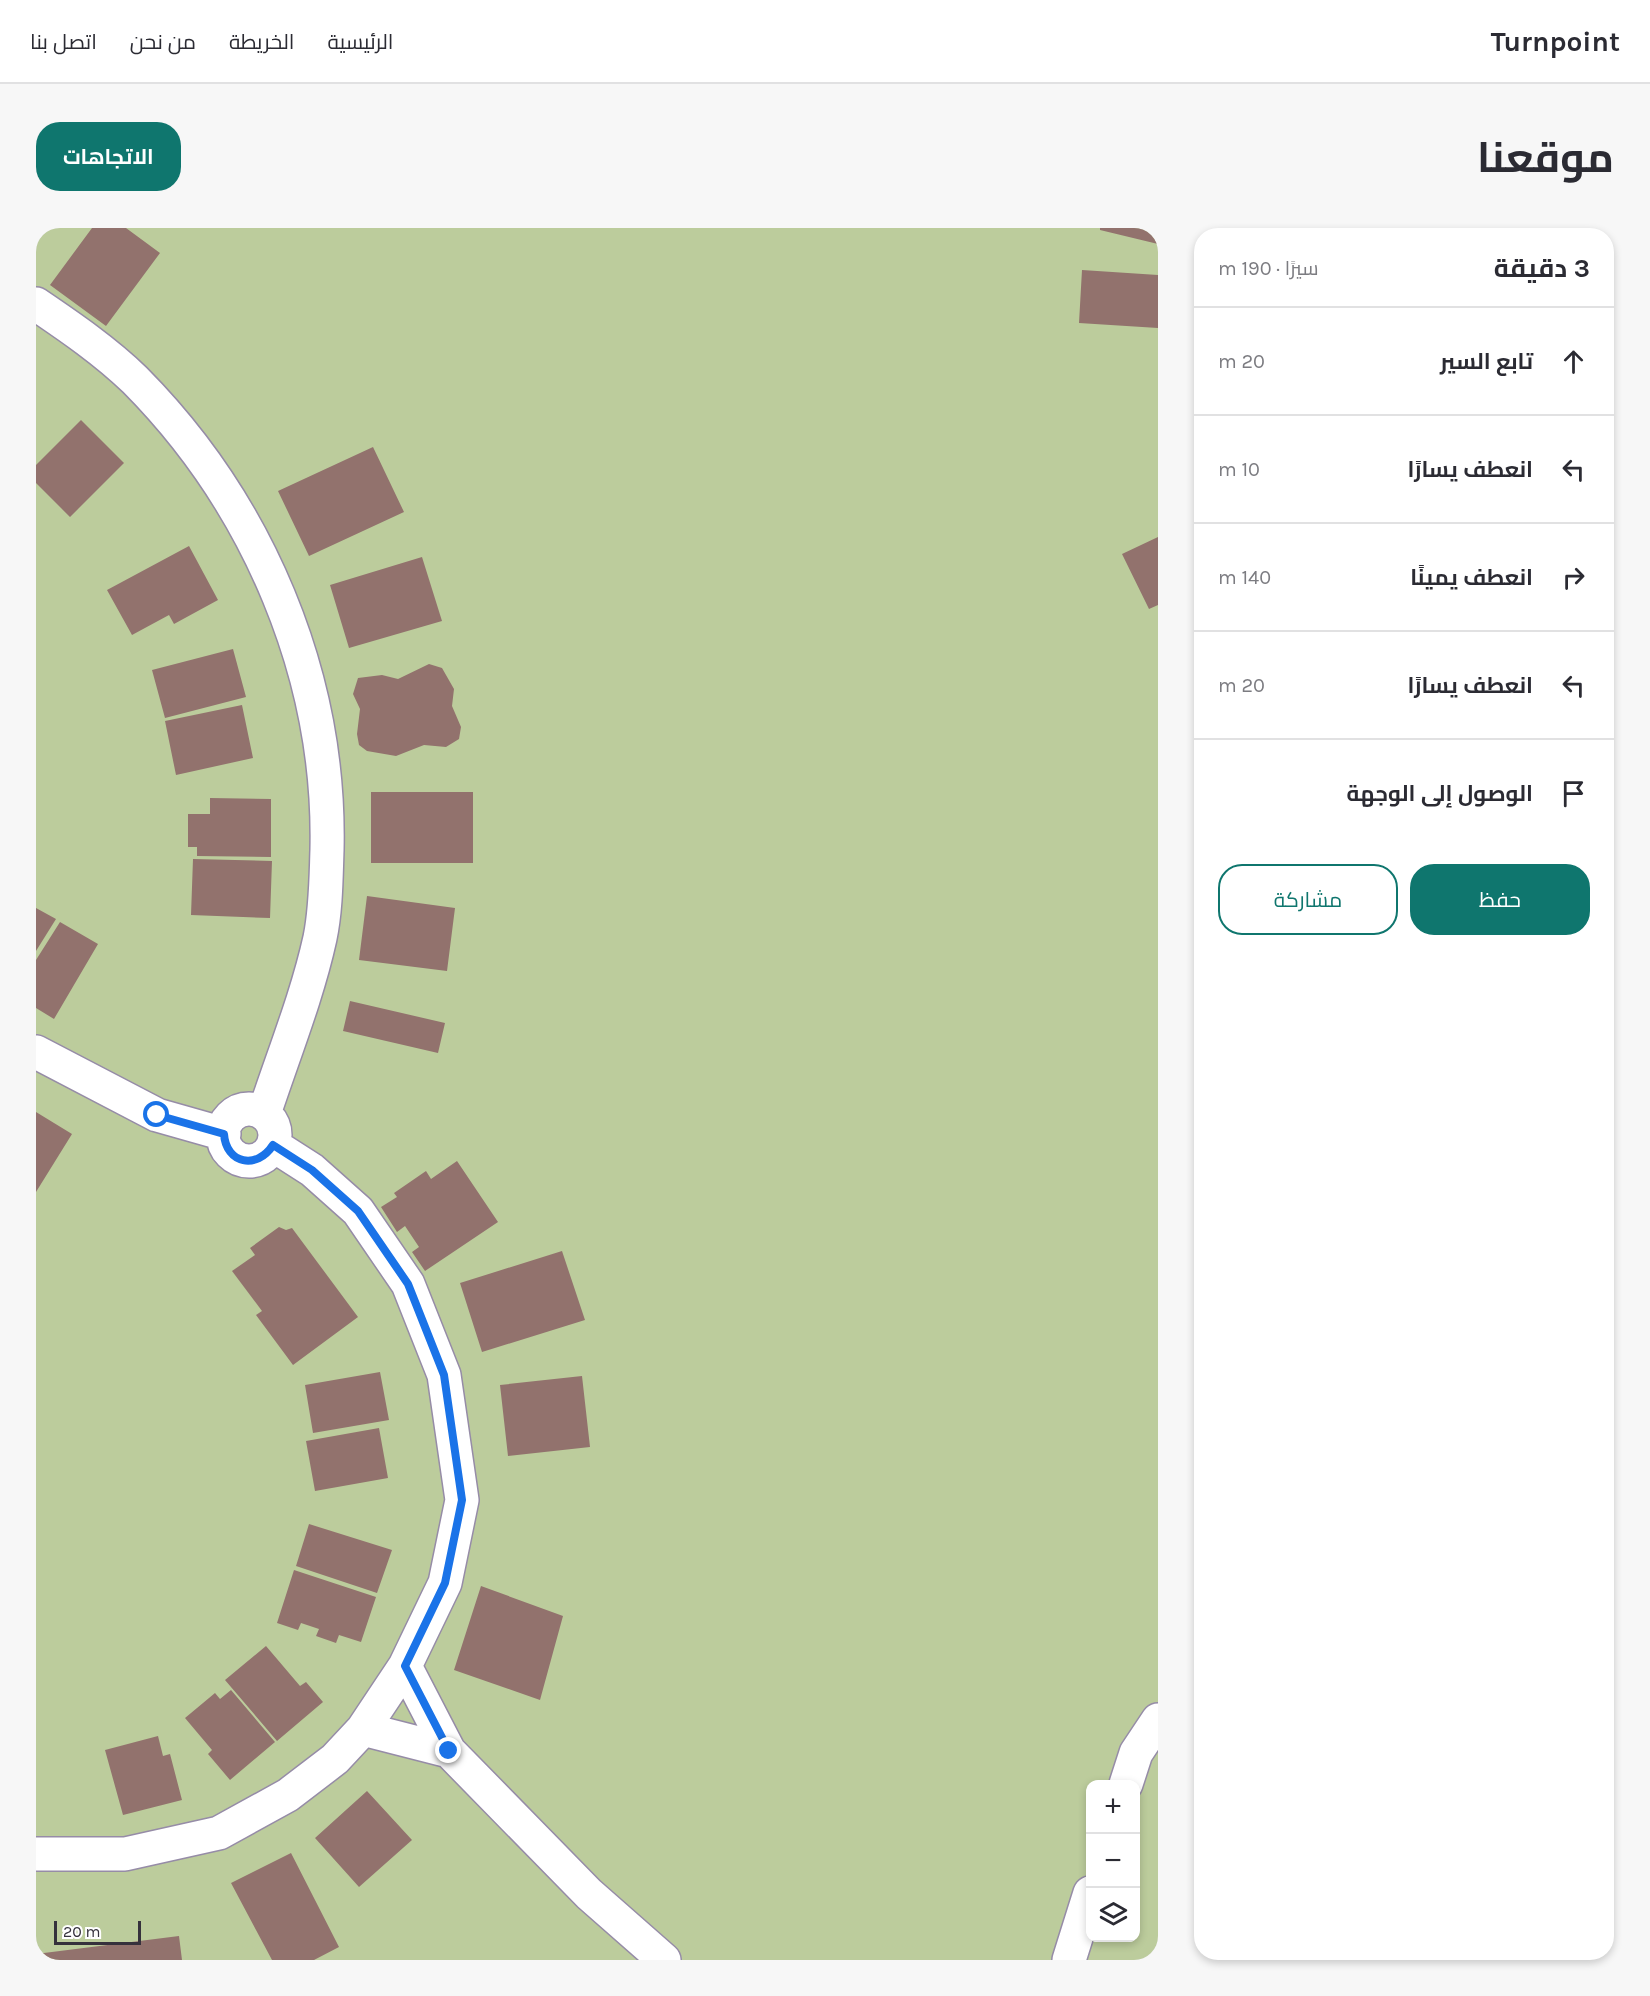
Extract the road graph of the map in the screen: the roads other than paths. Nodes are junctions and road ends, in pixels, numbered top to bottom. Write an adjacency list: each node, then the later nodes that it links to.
1 (36, 304): 3 (street)
2 (36, 1052): 4 (street)
3 (264, 1114): 4 (street); 5 (street)
4 (224, 1134): 5 (street)
5 (273, 1145): 6 (street)
6 (405, 1666): 8 (street); 9 (street)
7 (1158, 1720): 10 (street)
8 (363, 1729): 9 (street); 11 (street)
9 (449, 1751): 13 (street)
10 (1128, 1780)
11 (36, 1854)
12 (1086, 1906): 14 (street)
13 (664, 1960)
14 (1069, 1960)

